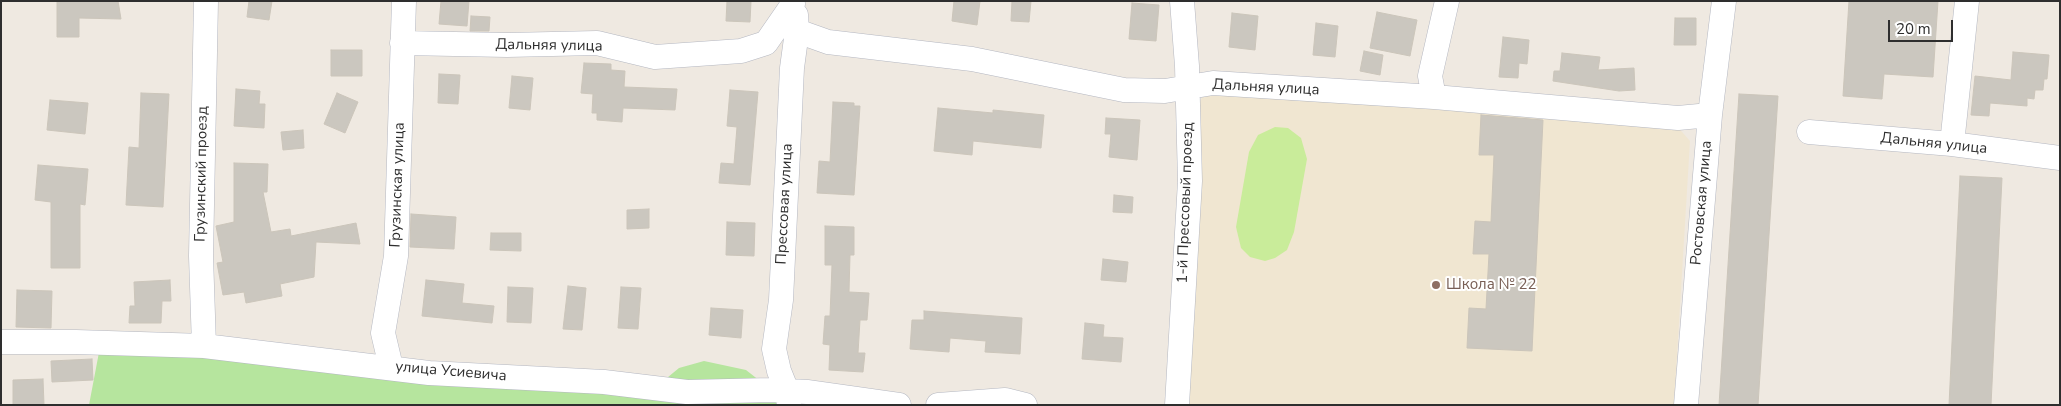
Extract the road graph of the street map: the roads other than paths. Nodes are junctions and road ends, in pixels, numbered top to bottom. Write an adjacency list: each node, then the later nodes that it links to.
1 (206, 1): 17 (street, Грузинский проезд)
2 (404, 1): 9 (street, Грузинская улица)
3 (1182, 1): 10 (street, 1-й Прессовый проезд)
4 (1447, 1): 11 (street)
5 (1724, 1): 12 (street, Ростовская улица)
6 (1967, 1): 14 (street)
7 (794, 2): 8 (street, Прессовая улица); 9 (street, Дальняя улица)
8 (797, 31): 10 (street, Дальняя улица); 19 (street, Прессовая улица)
9 (402, 43): 18 (street, Грузинская улица)
10 (1188, 88): 11 (street, Дальняя улица); 23 (street, 1-й Прессовый проезд)
11 (1434, 97): 12 (street, Дальняя улица)
12 (1710, 115): 24 (street, Ростовская улица)
13 (1809, 132): 14 (street, Дальняя улица)
14 (1952, 144): 15 (street, Дальняя улица)
15 (2060, 158)
16 (1, 342): 17 (street, улица Усиевича)
17 (204, 346): 18 (street, улица Усиевича)
18 (391, 367): 19 (street, улица Усиевича)
19 (788, 398): 20 (street, улица Усиевича)
20 (899, 405)
21 (938, 405): 22 (street)
22 (1025, 405)
23 (1177, 405)
24 (1686, 405)

